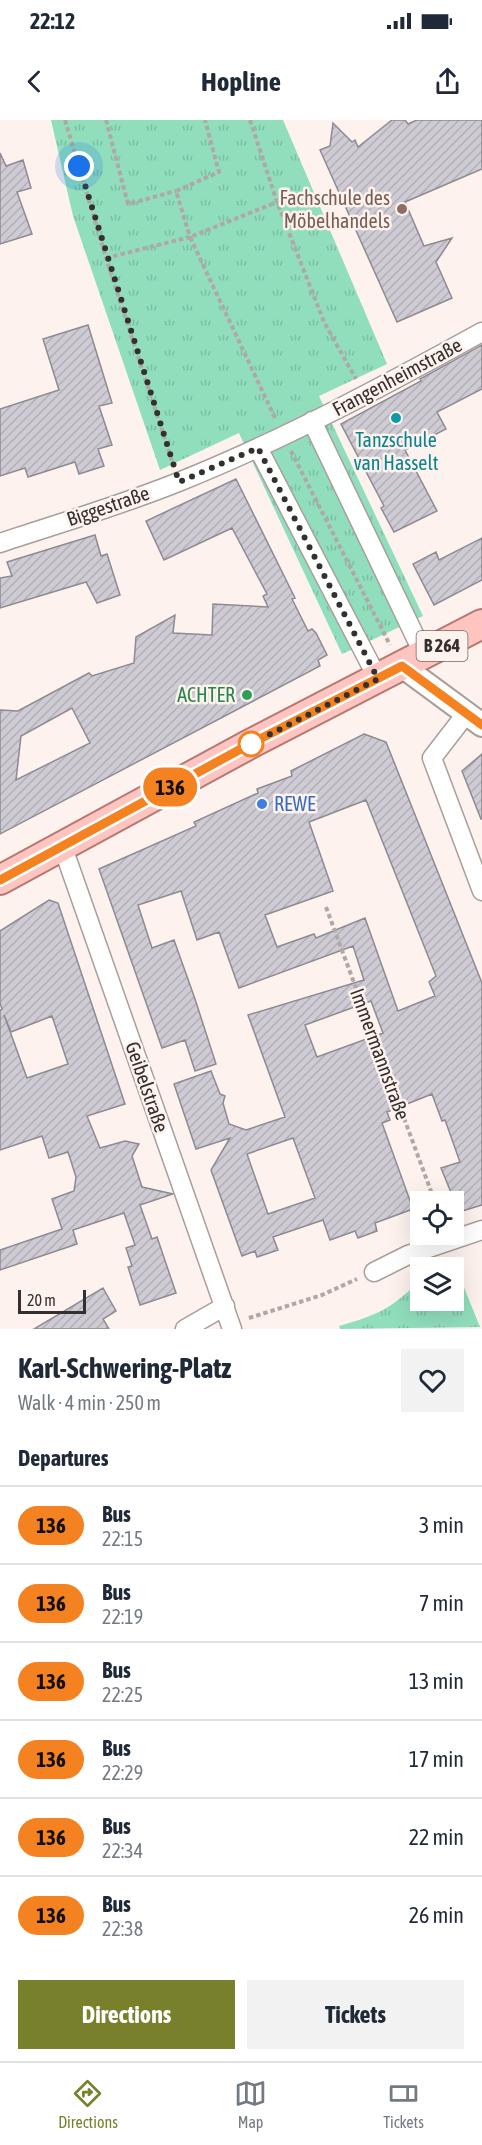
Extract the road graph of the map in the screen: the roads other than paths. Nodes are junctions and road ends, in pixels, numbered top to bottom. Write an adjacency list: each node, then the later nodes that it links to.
1 (482, 332): 2 (street, Frangenheimstraße)
2 (312, 421): 3 (street, Biggestraße); 6 (street)
3 (258, 448): 4 (street, Biggestraße); 6 (street)
4 (0, 543)
5 (482, 624): 6 (main road, B 264)
6 (401, 667): 7 (street); 8 (main road, B 264)
7 (474, 719): 10 (street)
8 (62, 845): 9 (main road, B 264); 13 (street, Geibelstraße)
9 (0, 880)
10 (482, 891)
11 (482, 1230): 12 (street)
12 (374, 1272)
13 (225, 1306): 14 (street, Geibelstraße); 15 (street)
14 (232, 1327)
15 (185, 1329)

